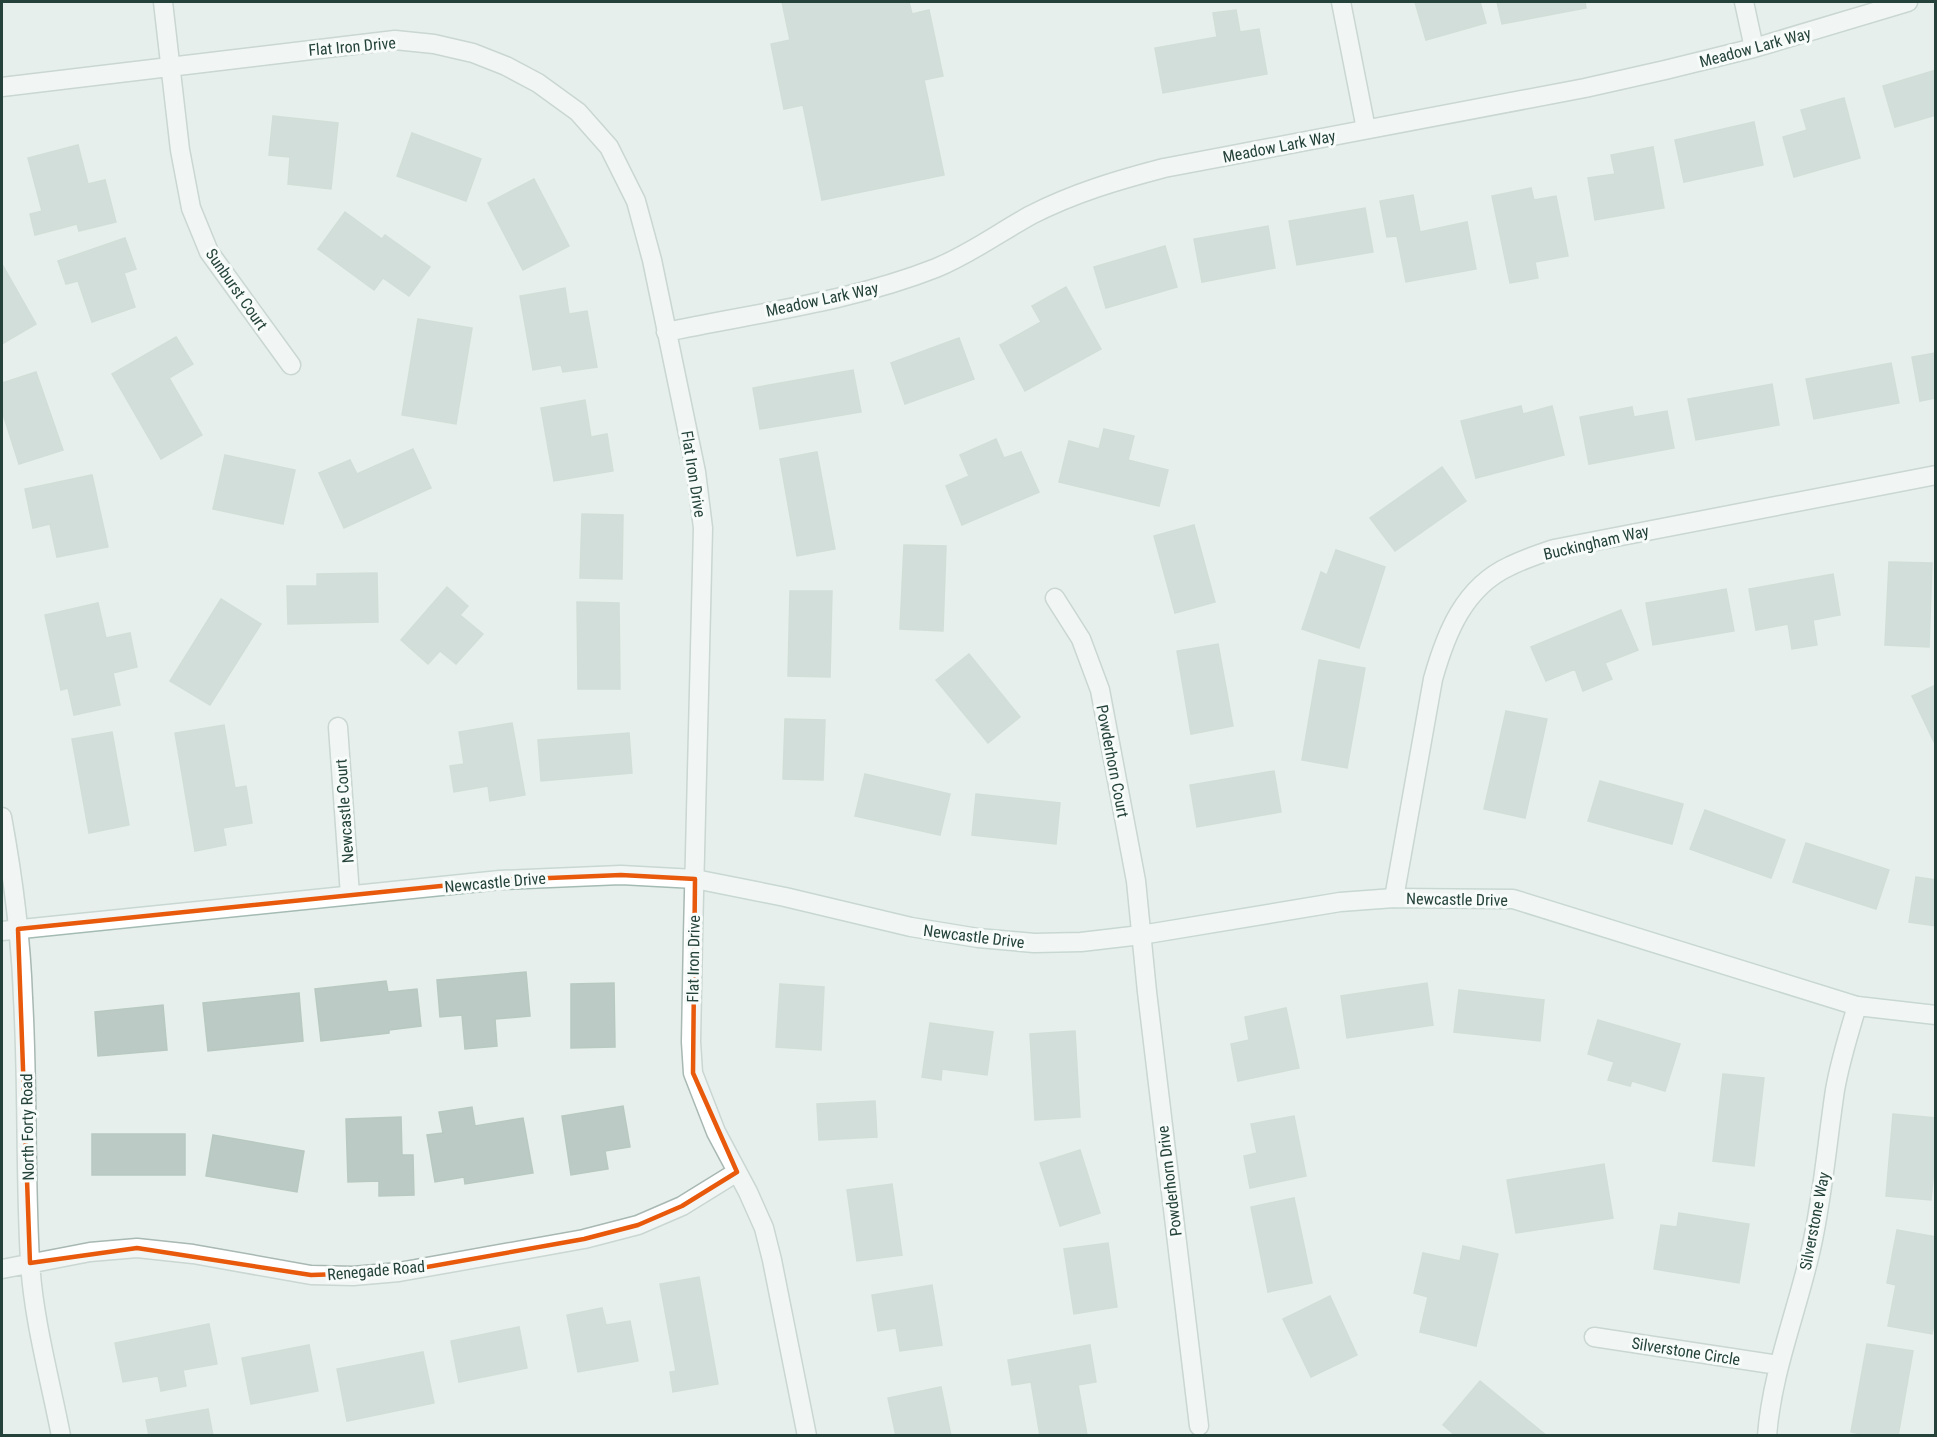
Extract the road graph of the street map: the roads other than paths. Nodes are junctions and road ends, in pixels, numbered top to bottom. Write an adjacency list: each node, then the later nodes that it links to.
1 (163, 2): 6 (street, Sunburst Court)
2 (1341, 2): 8 (street)
3 (1744, 2): 5 (street)
4 (1908, 2): 5 (street, Meadow Lark Way)
5 (1754, 48): 8 (street, Meadow Lark Way)
6 (170, 66): 7 (street, Flat Iron Drive); 9 (street, Flat Iron Drive); 10 (street, Sunburst Court)
7 (2, 87)
8 (1366, 129): 9 (street, Meadow Lark Way)
9 (666, 332): 15 (street, Flat Iron Drive)
10 (291, 364)
11 (1935, 475): 17 (street, Buckingham Way)
12 (1055, 598): 19 (street, Powderhorn Court)
13 (338, 727): 16 (street, Newcastle Court)
14 (2, 817): 18 (street, North Forty Road)
15 (695, 879): 16 (street, Newcastle Drive); 19 (street, Newcastle Drive); 22 (street, Flat Iron Drive)
16 (350, 895): 18 (street, Newcastle Drive)
17 (1394, 898): 19 (street, Newcastle Drive); 20 (street, Newcastle Drive)
18 (10, 930): 23 (street, North Forty Road)
19 (1141, 935): 27 (street, Powderhorn Drive)
20 (1857, 1006): 21 (street, Newcastle Drive); 26 (street, Silverstone Way)
21 (1935, 1015)
22 (737, 1172): 23 (street, Renegade Road); 29 (street, Flat Iron Drive)
23 (30, 1263): 24 (street, Renegade Road); 28 (street, North Forty Road)
24 (2, 1269)
25 (1594, 1337): 26 (street, Silverstone Circle)
26 (1778, 1365): 30 (street, Silverstone Way)
27 (1199, 1426)
28 (60, 1436)
29 (807, 1436)
30 (1767, 1436)

